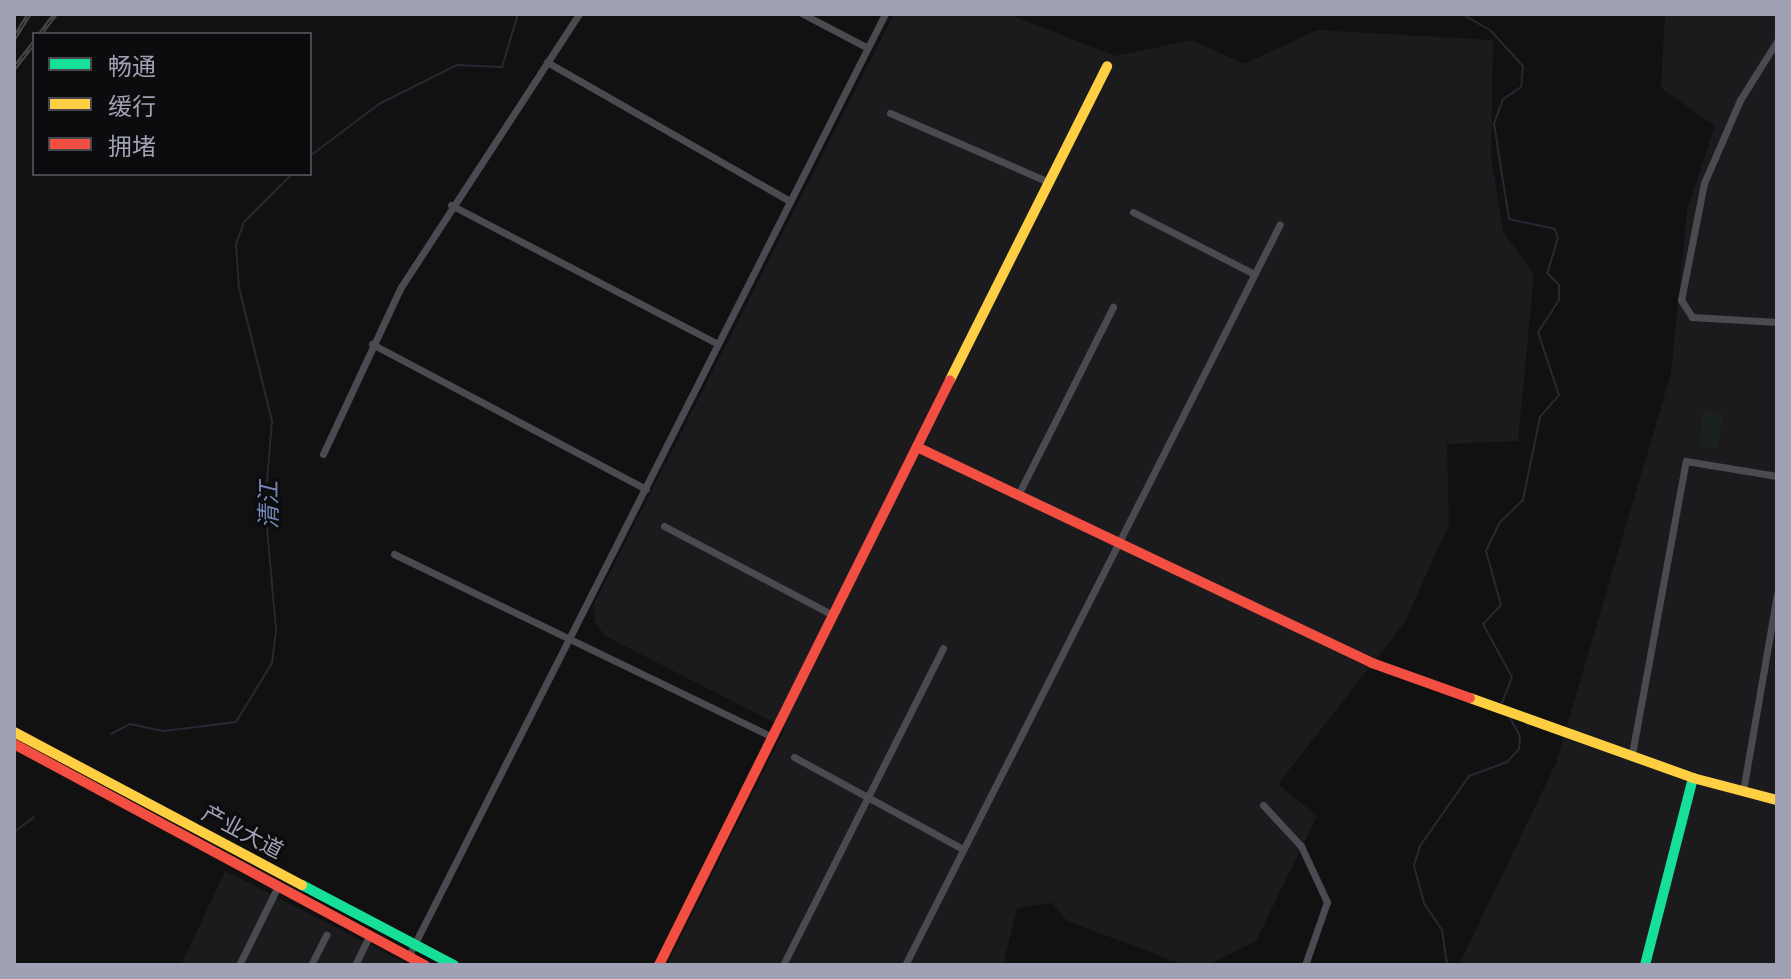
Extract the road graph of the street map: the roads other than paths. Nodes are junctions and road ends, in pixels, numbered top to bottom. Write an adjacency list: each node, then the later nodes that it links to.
1 (579, 14): 6 (street)
2 (803, 14): 5 (street)
3 (885, 14): 5 (street)
4 (1777, 41): 16 (street)
5 (868, 48): 10 (street)
6 (547, 62): 10 (street); 11 (street)
7 (1107, 66): 9 (street)
8 (890, 113): 9 (street)
9 (1049, 182): 19 (street)
10 (790, 201): 18 (street)
11 (451, 205): 17 (street); 18 (street)
12 (1133, 212): 14 (street)
13 (1280, 224): 14 (street)
14 (1254, 274): 25 (street)
15 (1113, 307): 23 (street)
16 (1777, 322)
17 (372, 344): 20 (street); 22 (street)
18 (718, 344): 22 (street)
19 (917, 447): 23 (street); 28 (street)
20 (323, 454)
21 (1777, 476): 34 (street)
22 (646, 489): 29 (street)
23 (1018, 495): 25 (street)
24 (664, 526): 28 (street)
25 (1118, 543): 34 (street); 41 (street)
26 (394, 554): 29 (street)
27 (1777, 594): 37 (street)
28 (833, 615): 32 (street)
29 (573, 637): 32 (street); 45 (street)
30 (943, 648): 38 (street)
31 (14, 732): 45 (street, 产业大道)
32 (772, 737): 52 (street)
33 (14, 744): 42 (street, 产业大道)
34 (1632, 754): 36 (street)
35 (794, 757): 38 (street)
36 (1693, 778): 37 (street); 56 (street)
37 (1743, 791): 39 (street)
38 (868, 797): 41 (street); 53 (street)
39 (1777, 800)
40 (1263, 805): 55 (street)
41 (963, 849): 54 (street)
42 (277, 888): 44 (street, 产业大道); 47 (street)
43 (326, 935): 48 (street)
44 (369, 936): 46 (street, 产业大道); 49 (street)
45 (415, 945): 46 (street); 51 (street, 产业大道)
46 (408, 957): 50 (street, 产业大道)
47 (239, 965)
48 (311, 965)
49 (355, 965)
50 (425, 965)
51 (454, 965)
52 (659, 965)
53 (783, 965)
54 (905, 965)
55 (1305, 965)
56 (1645, 965)

